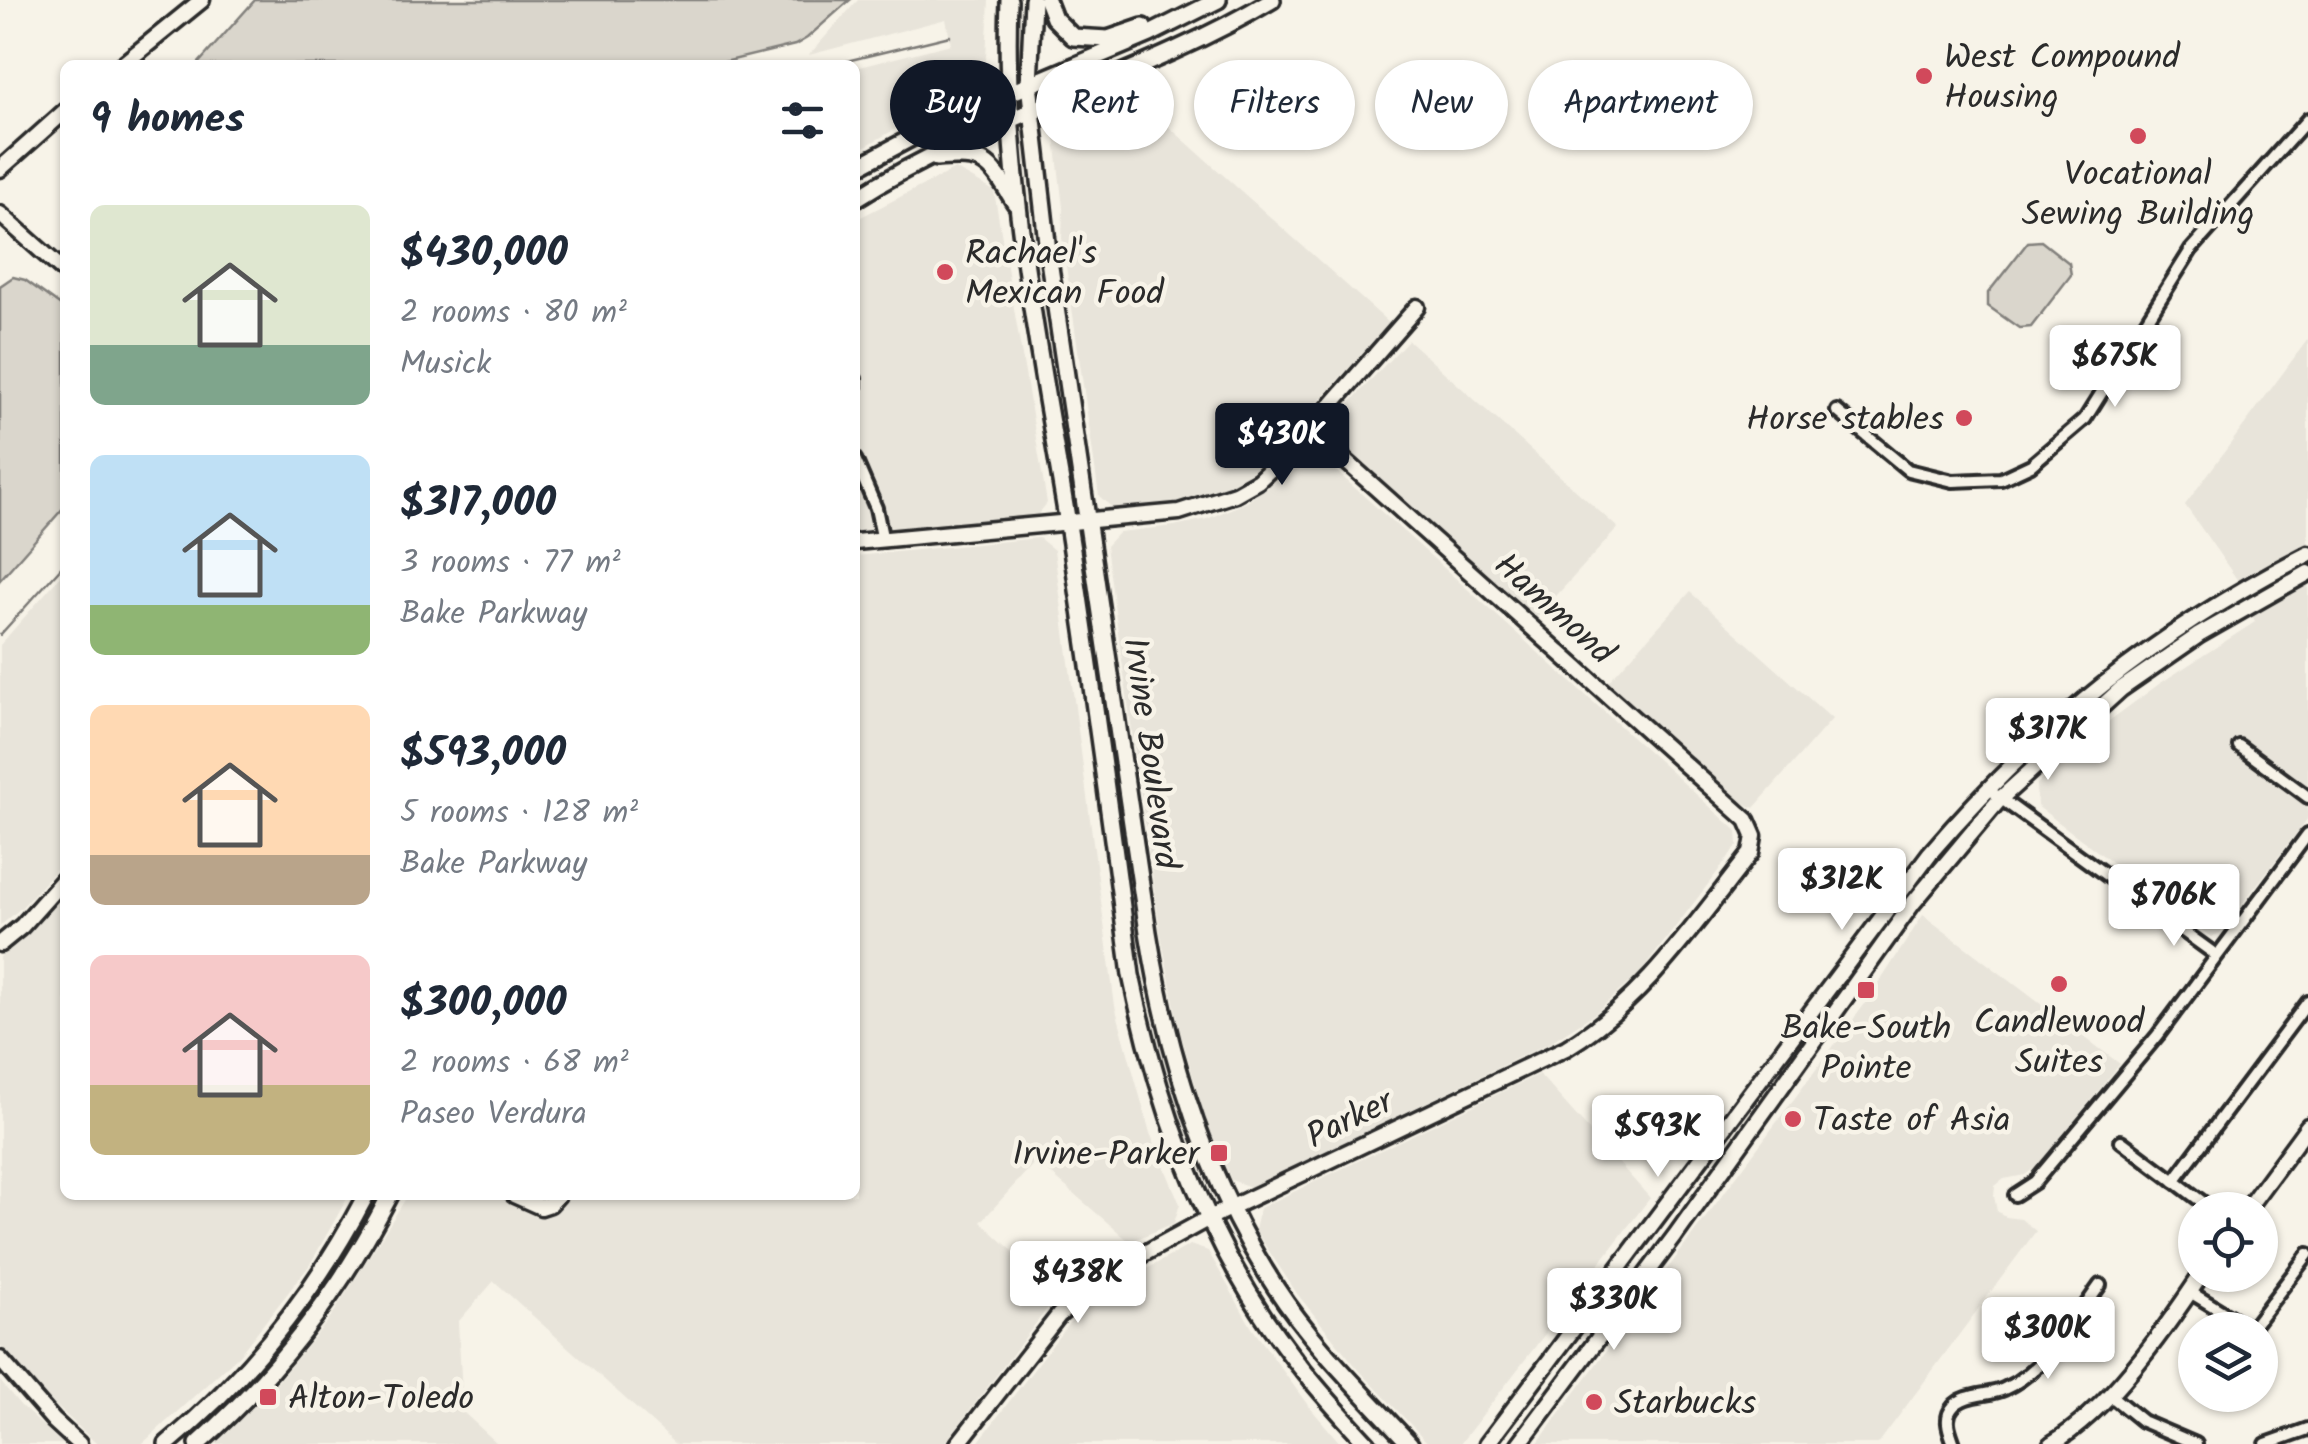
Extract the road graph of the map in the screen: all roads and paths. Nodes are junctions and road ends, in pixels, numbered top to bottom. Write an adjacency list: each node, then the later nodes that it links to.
1 (202, 0): 7 (street)
2 (1009, 0): 8 (main road, Irvine Boulevard)
3 (1033, 0): 9 (main road, Irvine Boulevard)
4 (1047, 0): 6 (main road)
5 (1272, 0): 11 (main road)
6 (1213, 2): 9 (main road)
7 (128, 60)
8 (1008, 60)
9 (1029, 84): 10 (main road); 11 (main road, Irvine Boulevard)
10 (1016, 90)
11 (1031, 112): 13 (main road); 29 (main road, Irvine Boulevard)
12 (60, 115): 20 (street)
13 (1016, 119)
14 (2308, 119): 26 (street)
15 (890, 148): 19 (main road)
16 (946, 150): 18 (main road)
17 (1012, 150): 22 (main road, Irvine Boulevard)
18 (926, 159): 21 (main road); 22 (main road)
19 (860, 165)
20 (0, 169)
21 (860, 196)
22 (1017, 206): 30 (main road, Irvine Boulevard)
23 (0, 214): 24 (street)
24 (60, 268)
25 (1417, 307): 27 (street)
26 (1838, 412)
27 (1310, 429): 29 (street); 40 (street, Hammond)
28 (860, 471): 31 (street)
29 (1089, 520): 30 (street); 55 (main road, Irvine Boulevard)
30 (1068, 522): 31 (street); 56 (main road, Irvine Boulevard)
31 (883, 540): 32 (street)
32 (860, 542)
33 (2308, 554): 36 (street)
34 (2308, 573): 38 (street)
35 (2239, 746): 37 (street)
36 (1988, 787): 38 (street); 69 (street)
37 (2308, 797)
38 (2000, 798): 43 (street); 70 (street)
39 (2308, 834): 43 (street)
40 (1754, 836): 55 (street, Parker)
41 (60, 884): 42 (street)
42 (0, 944)
43 (2216, 955): 50 (street)
44 (2308, 1002): 47 (street)
45 (2308, 1126): 49 (street)
46 (2121, 1141): 47 (street)
47 (2174, 1181): 48 (street)
48 (2189, 1192)
49 (2259, 1192)
50 (2015, 1196)
51 (363, 1200): 64 (main road)
52 (387, 1200): 65 (main road)
53 (525, 1200): 54 (street)
54 (554, 1200)
55 (1231, 1208): 56 (street, Parker); 68 (main road, Irvine Boulevard)
56 (1209, 1218): 66 (street, Parker); 67 (main road, Irvine Boulevard)
57 (2308, 1254): 59 (street)
58 (2100, 1285): 71 (street)
59 (2190, 1292): 61 (street)
60 (0, 1359): 63 (street)
61 (2110, 1396): 72 (street); 73 (street)
62 (2308, 1429): 74 (street)
63 (80, 1444)
64 (166, 1444)
65 (198, 1444)
66 (958, 1444)
67 (1368, 1444)
68 (1410, 1444)
69 (1487, 1444)
70 (1519, 1444)
71 (1954, 1444)
72 (2051, 1444)
73 (2196, 1444)
74 (2266, 1444)

